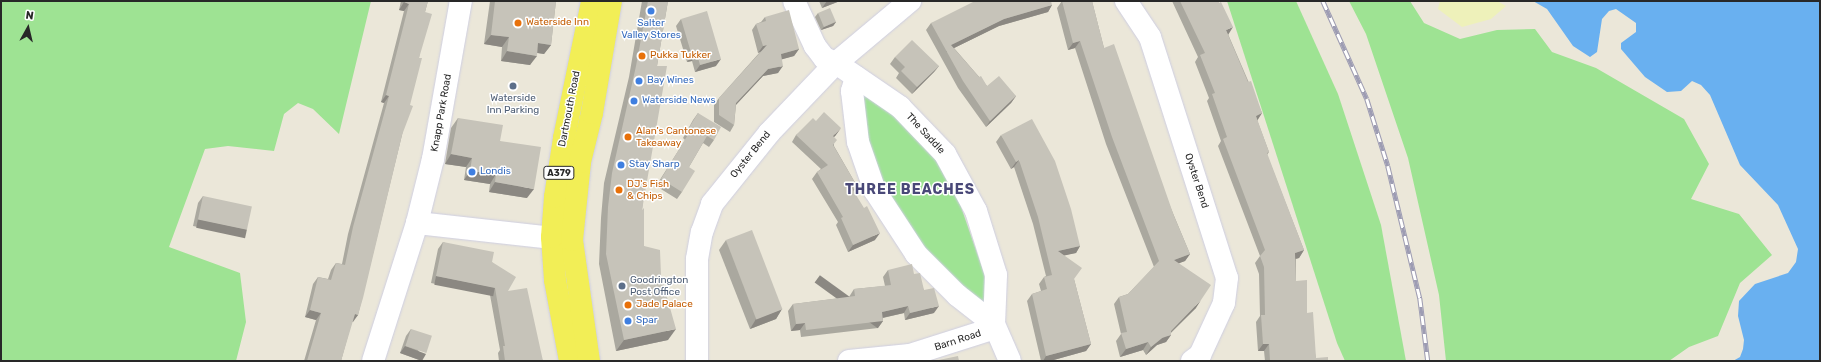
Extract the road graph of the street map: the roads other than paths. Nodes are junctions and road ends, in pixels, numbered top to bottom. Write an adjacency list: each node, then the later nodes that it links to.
1 (461, 1): 9 (street, Knapp Park Road)
2 (592, 1): 10 (main road, Dartmouth Road / A379)
3 (611, 1): 10 (main road, Dartmouth Road / A379)
4 (794, 1): 7 (street, The Saddle)
5 (910, 1): 7 (street, Oyster Bend)
6 (1126, 1): 18 (street, Oyster Bend)
7 (836, 62): 8 (street, The Saddle); 15 (street, Oyster Bend)
8 (856, 77): 11 (street, The Saddle); 11 (street, The Saddle)
9 (417, 223): 10 (street); 12 (street, Knapp Park Road)
10 (562, 238): 13 (main road, Dartmouth Road / A379); 14 (main road, Dartmouth Road / A379)
11 (994, 326): 16 (street, Barn Road); 17 (street, The Saddle)
12 (373, 361)
13 (570, 361)
14 (589, 361)
15 (697, 361)
16 (848, 361)
17 (1010, 361)
18 (1192, 361)

